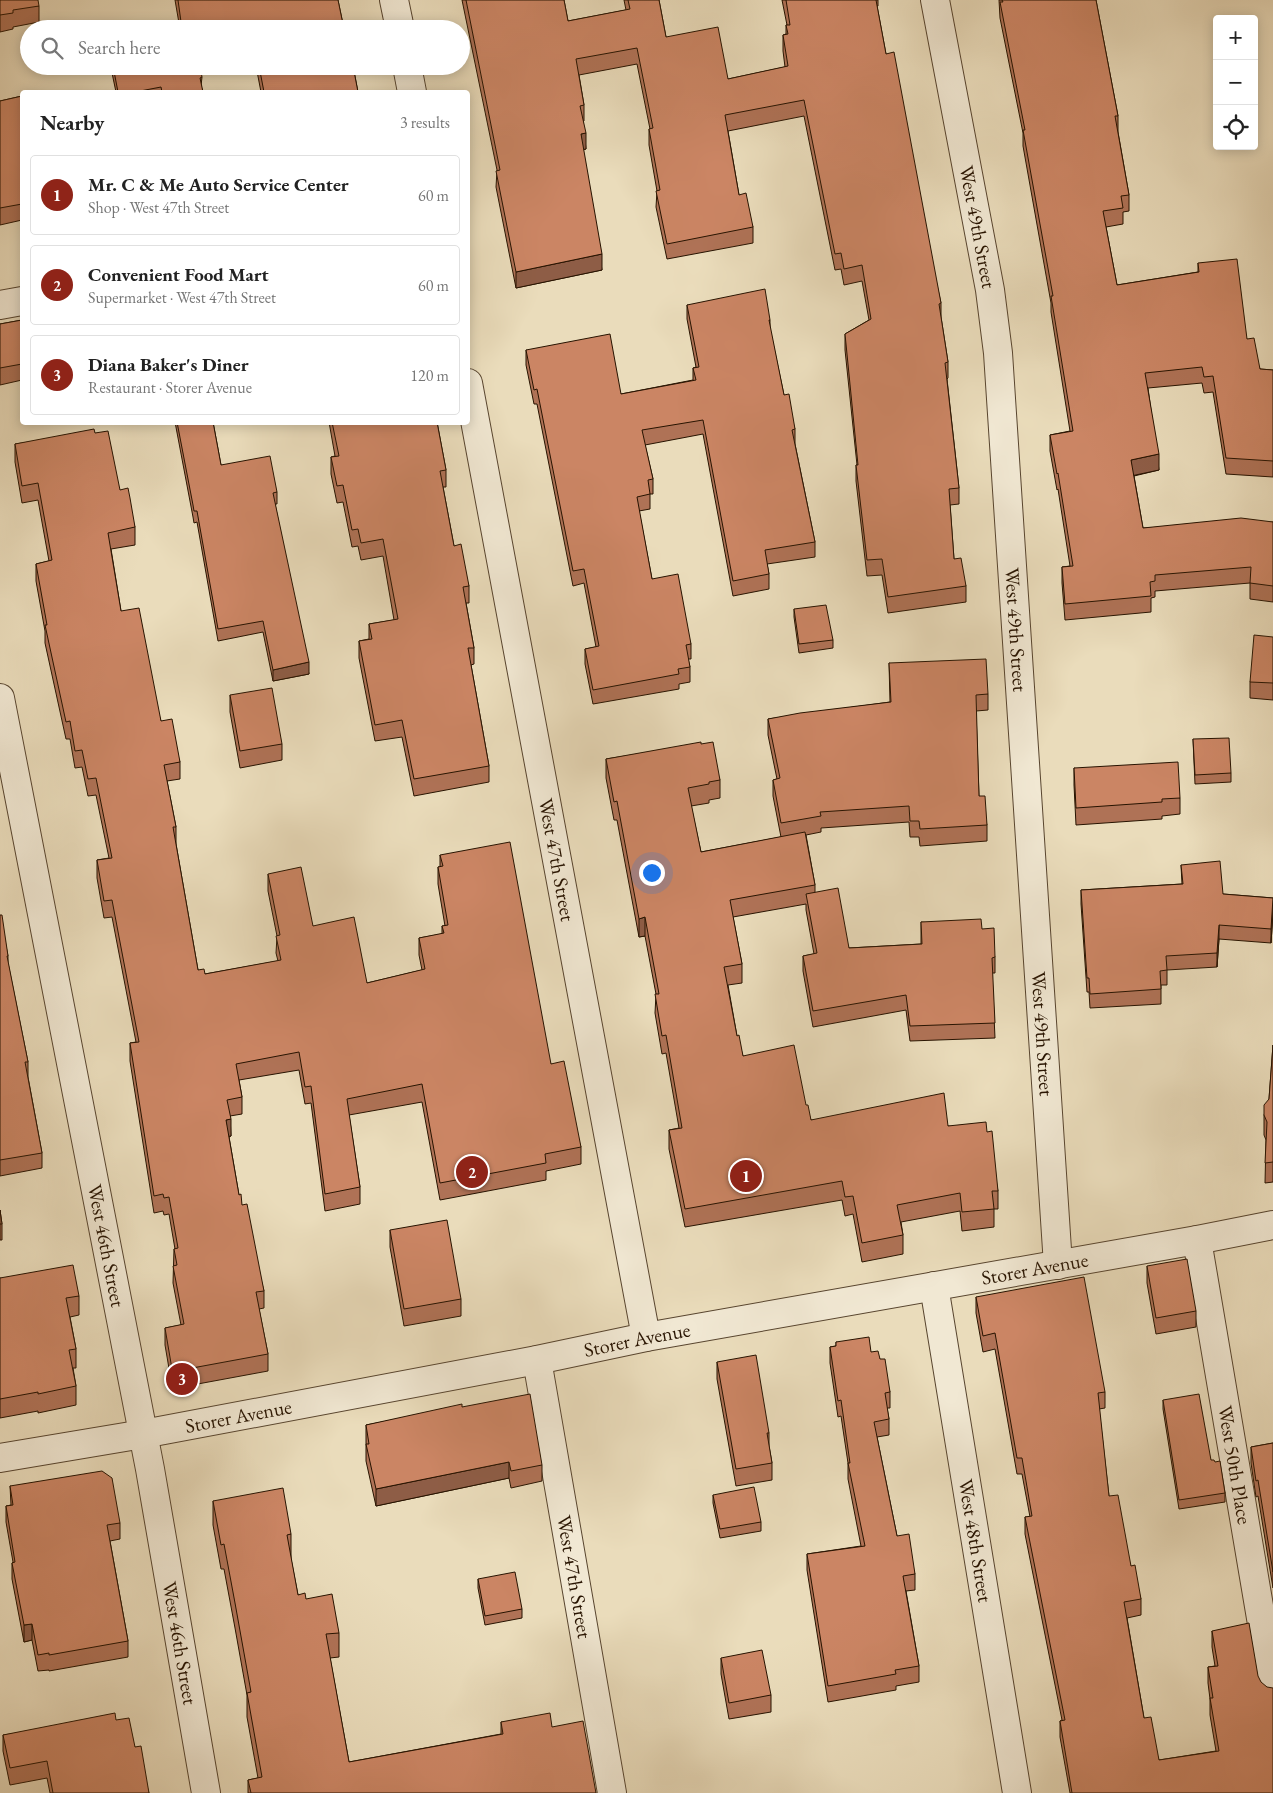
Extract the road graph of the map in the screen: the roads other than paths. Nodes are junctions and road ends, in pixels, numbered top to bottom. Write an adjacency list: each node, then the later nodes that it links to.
1 (394, 0): 3 (street)
2 (935, 0): 12 (street, West 49th Street)
3 (398, 20)
4 (409, 75): 5 (street)
5 (412, 90)
6 (20, 301): 7 (street)
7 (0, 305)
8 (470, 394): 14 (street, West 47th Street)
9 (0, 698): 16 (street, West 46th Street)
10 (1273, 1225): 11 (street, Storer Avenue)
11 (1197, 1240): 12 (street, Storer Avenue); 18 (street, West 50th Place)
12 (1058, 1265): 13 (street, Storer Avenue)
13 (934, 1286): 14 (street, Storer Avenue); 21 (street, West 48th Street)
14 (646, 1337): 15 (street, Storer Avenue)
15 (536, 1360): 16 (street, Storer Avenue); 20 (street, West 47th Street)
16 (143, 1434): 17 (street, Storer Avenue); 19 (street, West 46th Street)
17 (0, 1458)
18 (1273, 1689)
19 (206, 1793)
20 (612, 1793)
21 (1017, 1793)

